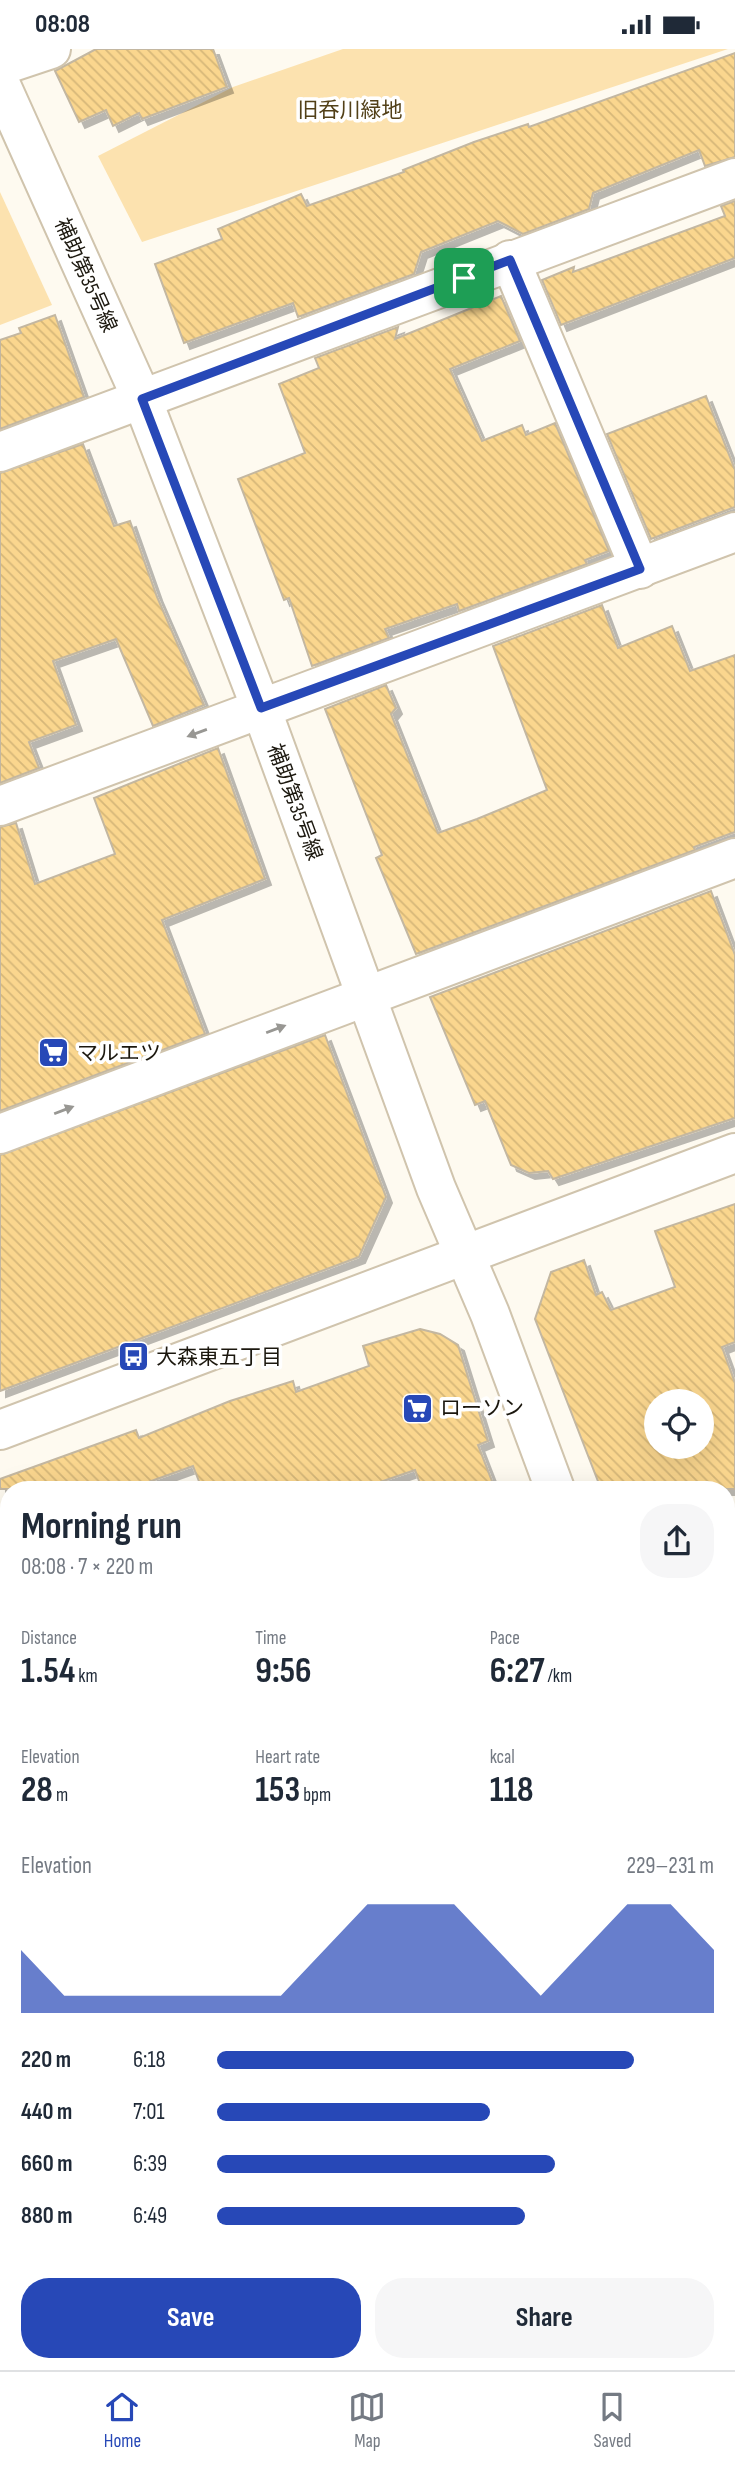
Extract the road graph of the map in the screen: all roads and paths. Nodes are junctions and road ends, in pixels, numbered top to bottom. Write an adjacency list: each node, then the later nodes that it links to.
1 (51, 49): 2 (street)
2 (0, 67)
3 (0, 83): 6 (street, 補助第35号線)
4 (735, 178): 5 (street)
5 (510, 260): 6 (street); 9 (street)
6 (142, 399): 7 (street); 10 (street, 補助第35号線)
7 (0, 452)
8 (735, 532): 9 (street)
9 (640, 569): 10 (street)
10 (261, 708): 11 (street, one-way to 11); 13 (street, 補助第35号線)
11 (0, 806)
12 (735, 858): 13 (street)
13 (365, 996): 14 (street, one-way to 13); 16 (street, 補助第35号線)
14 (0, 1134)
15 (735, 1153): 16 (street)
16 (466, 1255): 17 (street); 18 (street, 補助第35号線)
17 (0, 1430)
18 (552, 1481)

